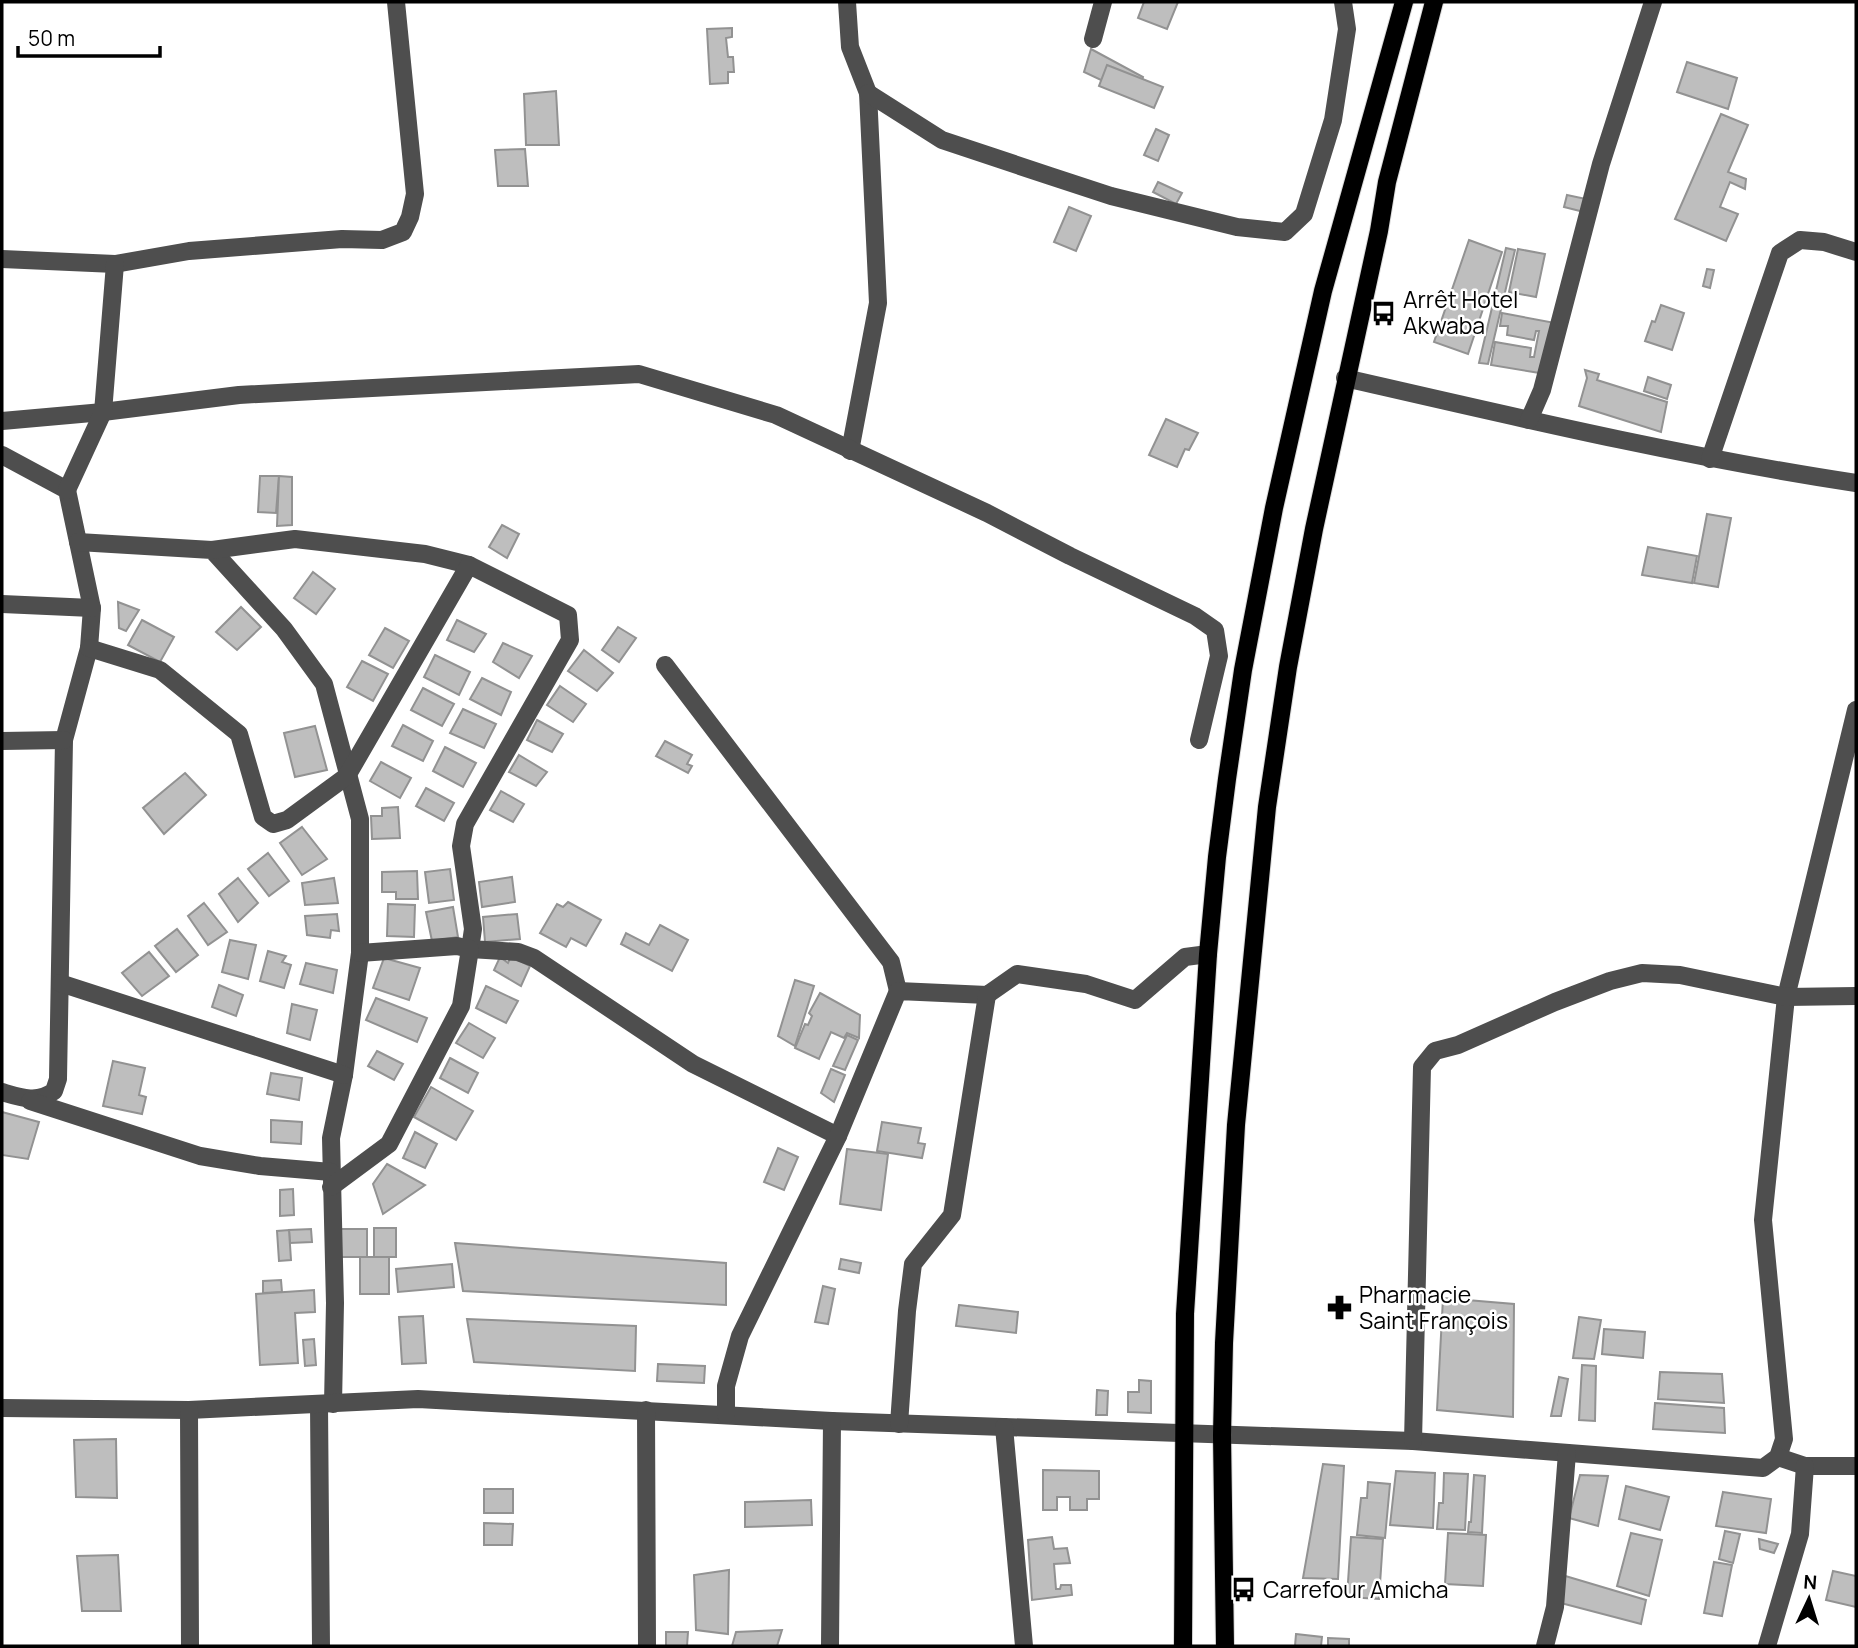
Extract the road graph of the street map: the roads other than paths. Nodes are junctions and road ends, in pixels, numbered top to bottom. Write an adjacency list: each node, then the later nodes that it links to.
1 (396, 2): 12 (street)
2 (847, 2): 9 (street)
3 (1103, 2): 8 (street)
4 (1343, 2): 9 (street)
5 (1404, 2): 36 (main road)
6 (1434, 2): 13 (main road)
7 (1653, 2): 16 (street)
8 (1093, 39)
9 (868, 93): 17 (street)
10 (1856, 252): 19 (street)
11 (2, 259): 12 (street)
12 (115, 264): 14 (street)
13 (1345, 378): 16 (street); 56 (main road)
14 (103, 412): 15 (street); 17 (street); 21 (street)
15 (2, 421)
16 (1529, 421): 19 (street)
17 (850, 451): 31 (street)
18 (2, 454): 21 (street)
19 (1710, 460): 20 (street)
20 (1856, 483)
21 (67, 490): 22 (street)
22 (78, 542): 23 (street); 26 (street)
23 (212, 550): 24 (street); 33 (street)
24 (469, 565): 33 (street); 34 (street)
25 (2, 604): 26 (street)
26 (92, 608): 27 (street)
27 (89, 648): 30 (street); 33 (street)
28 (665, 664): 38 (street)
29 (1856, 710): 41 (street)
30 (64, 740): 32 (street); 37 (street)
31 (1199, 740)
32 (2, 741)
33 (347, 776): 35 (street)
34 (470, 949): 35 (street); 45 (street); 46 (street)
35 (360, 953): 42 (street)
36 (1208, 954): 39 (street); 55 (main road)
37 (60, 983): 42 (street); 44 (street)
38 (898, 991): 39 (street); 45 (street)
39 (987, 995): 53 (street)
40 (1856, 996): 41 (street)
41 (1786, 997): 57 (street); 59 (street)
42 (344, 1075): 46 (street)
43 (2, 1092): 44 (street)
44 (20, 1098): 46 (street)
45 (838, 1136): 51 (street)
46 (331, 1180): 47 (street)
47 (326, 1405): 49 (street); 50 (street); 63 (street)
48 (2, 1408): 49 (street)
49 (189, 1410): 62 (street)
50 (646, 1410): 51 (street); 64 (street)
51 (726, 1415): 52 (street)
52 (832, 1421): 53 (street); 65 (street)
53 (900, 1423): 54 (street)
54 (1004, 1427): 55 (street); 66 (street)
55 (1183, 1434): 56 (street); 67 (main road)
56 (1222, 1435): 57 (street); 68 (main road)
57 (1413, 1441): 58 (street)
58 (1566, 1452): 59 (street); 69 (street)
59 (1778, 1457): 60 (street)
60 (1805, 1466): 61 (street); 70 (street)
61 (1856, 1466)
62 (190, 1646)
63 (321, 1646)
64 (647, 1646)
65 (830, 1646)
66 (1024, 1646)
67 (1183, 1646)
68 (1225, 1646)
69 (1545, 1646)
70 (1767, 1646)

